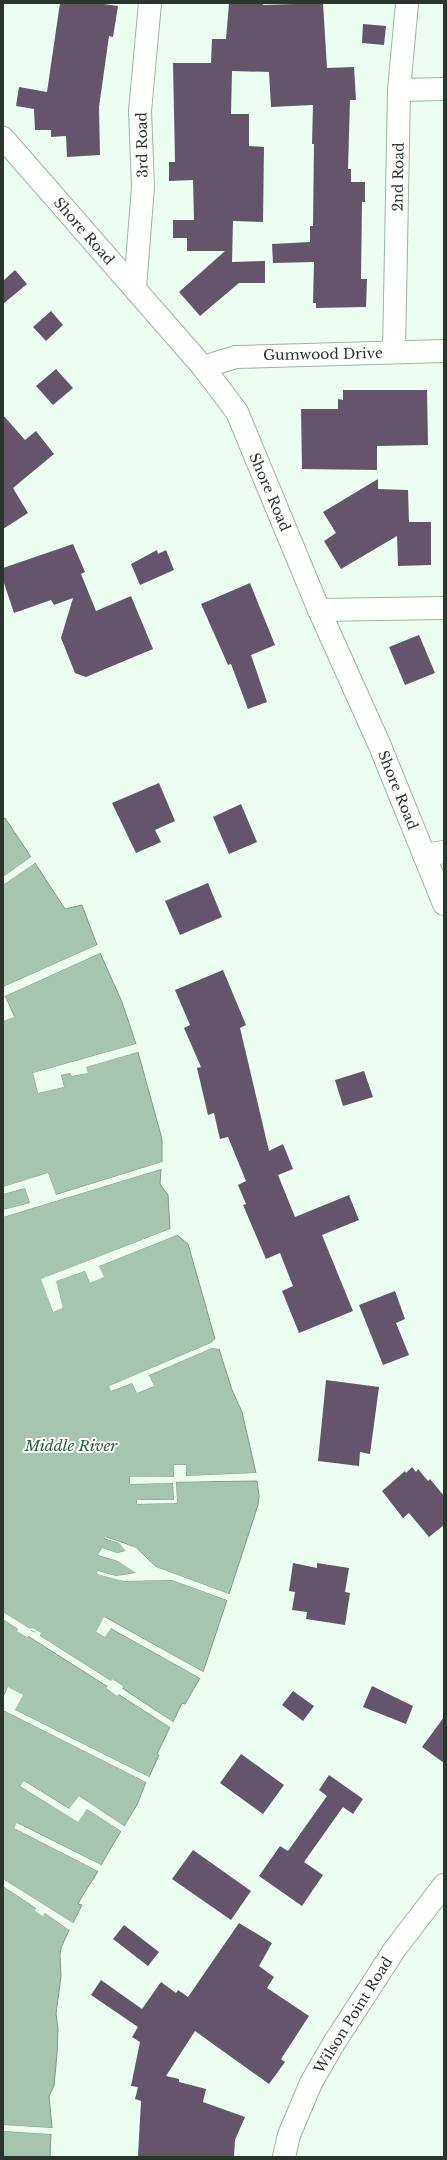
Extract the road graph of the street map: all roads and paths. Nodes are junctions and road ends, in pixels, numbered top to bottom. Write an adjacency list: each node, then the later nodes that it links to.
1 (150, 3): 6 (street, 3rd Road)
2 (407, 3): 3 (street, 2nd Road)
3 (400, 90): 4 (street); 8 (street, 2nd Road)
4 (444, 90)
5 (3, 138): 6 (street, Shore Road)
6 (135, 288): 9 (street, Shore Road)
7 (444, 351): 8 (street, Gumwood Drive)
8 (394, 352): 9 (street, Gumwood Drive)
9 (203, 367): 11 (street, Shore Road)
10 (444, 608): 11 (street)
11 (319, 610): 12 (street, Shore Road)
12 (434, 854): 13 (street, Shore Road)
13 (444, 904)
14 (444, 1885): 15 (street, Wilson Point Road)
15 (284, 2157)

